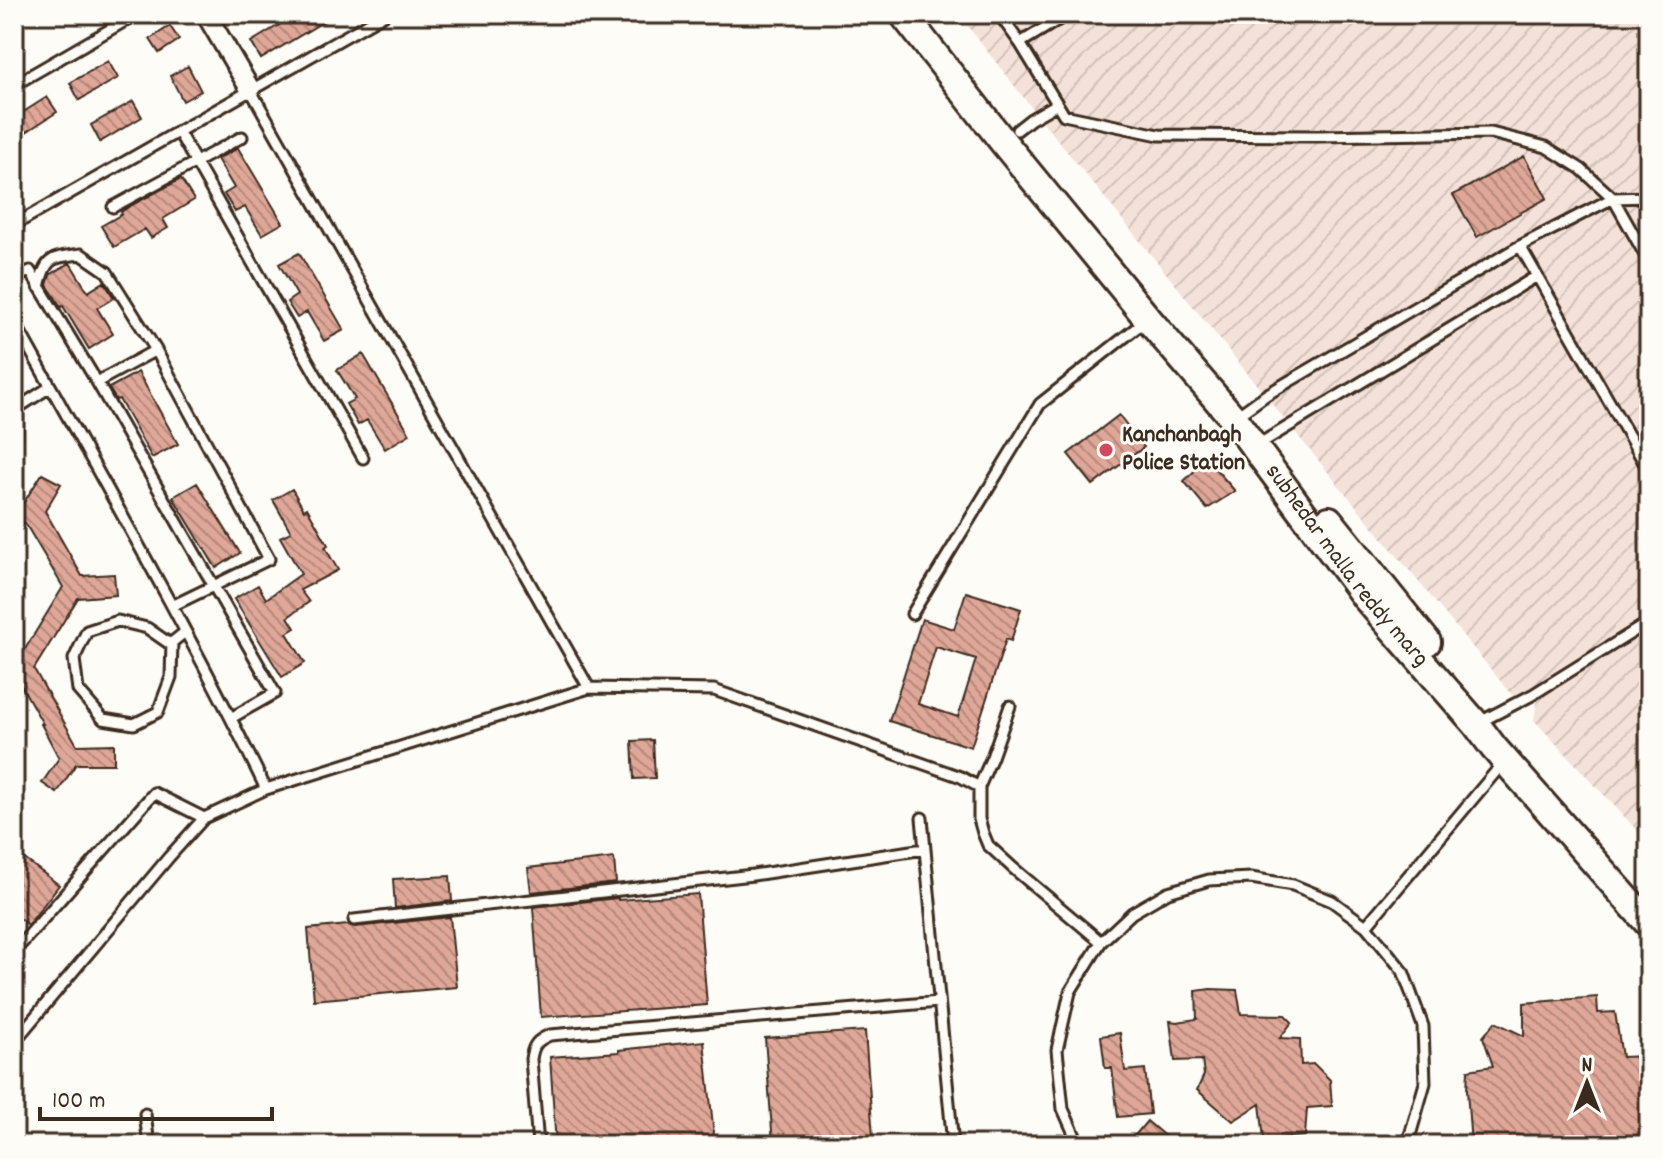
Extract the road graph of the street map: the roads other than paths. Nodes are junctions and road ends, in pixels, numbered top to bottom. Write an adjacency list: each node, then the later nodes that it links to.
1 (137, 14): 9 (lane)
2 (206, 14): 10 (street)
3 (385, 14): 10 (lane)
4 (903, 14): 25 (main road, subhedar malla reddy marg)
5 (925, 14): 12 (main road, subhedar malla reddy marg)
6 (999, 14): 8 (lane)
7 (1068, 14): 8 (lane)
8 (1020, 43): 11 (lane)
9 (14, 85)
10 (250, 89): 13 (lane); 42 (lane)
11 (1057, 104): 12 (lane); 17 (lane)
12 (1017, 130): 31 (main road, subhedar malla reddy marg)
13 (178, 131): 15 (lane); 19 (lane)
14 (242, 137): 15 (lane)
15 (197, 162): 18 (lane); 33 (lane)
16 (1649, 197): 17 (lane)
17 (1613, 198): 20 (lane); 21 (lane)
18 (113, 207)
19 (14, 225)
20 (1520, 246): 22 (lane); 31 (lane)
21 (1649, 262)
22 (1537, 276): 32 (lane); 35 (lane)
23 (14, 278): 24 (lane)
24 (39, 287): 27 (lane); 28 (lane)
25 (1148, 319): 31 (main road, subhedar malla reddy marg); 38 (lane)
26 (14, 321): 29 (lane)
27 (156, 350): 28 (lane); 36 (lane)
28 (97, 382): 36 (lane)
29 (50, 387): 30 (lane); 37 (lane)
30 (16, 408): 34 (lane)
31 (1238, 415): 32 (main road, subhedar malla reddy marg)
32 (1259, 444): 45 (main road, subhedar malla reddy marg)
33 (363, 458)
34 (14, 463)
35 (1649, 471)
36 (213, 586): 37 (lane); 44 (lane)
37 (172, 606): 40 (lane)
38 (912, 614)
39 (1649, 622): 45 (lane)
40 (185, 632): 41 (lane); 44 (lane)
41 (172, 642): 41 (lane)
42 (589, 688): 47 (lane); 48 (lane)
43 (1010, 706): 47 (lane)
44 (231, 718): 48 (lane)
45 (1482, 721): 46 (main road, subhedar malla reddy marg); 52 (main road, subhedar malla reddy marg)
46 (1505, 760): 54 (main road, subhedar malla reddy marg); 55 (lane)
47 (979, 787): 56 (lane)
48 (266, 789): 49 (lane)
49 (204, 818): 57 (lane); 59 (lane)
50 (922, 818): 51 (lane)
51 (924, 849): 53 (lane); 58 (lane)
52 (1649, 900)
53 (354, 920)
54 (1649, 924)
55 (1366, 926): 56 (lane); 65 (lane)
56 (1101, 942): 64 (lane)
57 (14, 952)
58 (939, 1002): 62 (lane); 63 (lane)
59 (14, 1042)
60 (145, 1114): 61 (lane)
61 (149, 1145)
62 (538, 1145)
63 (953, 1145)
64 (1079, 1145)
65 (1404, 1145)

